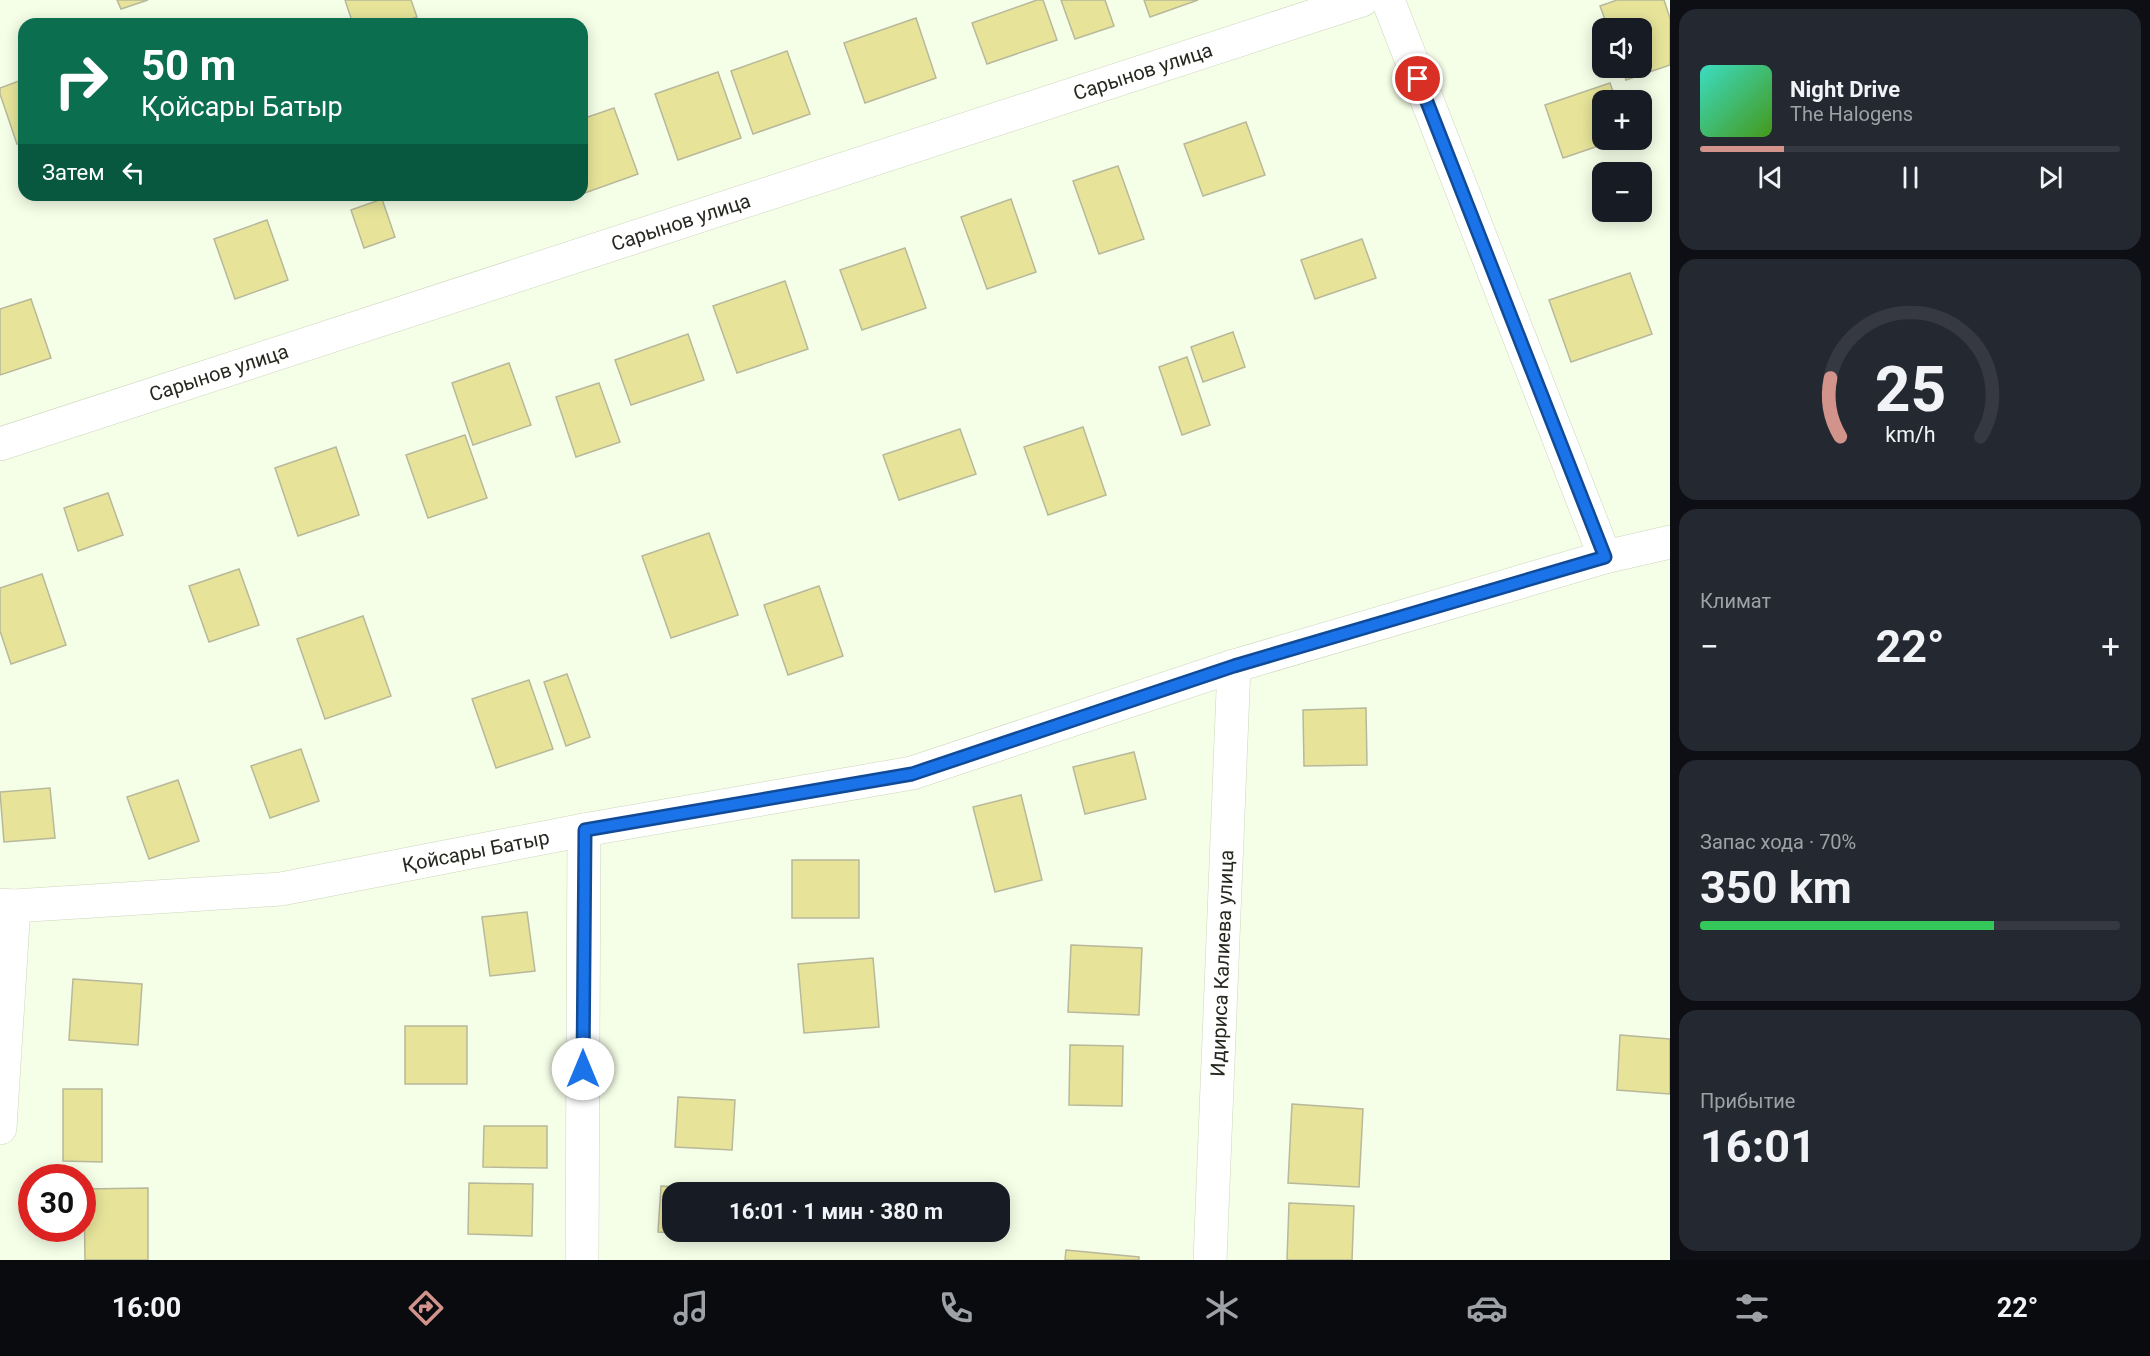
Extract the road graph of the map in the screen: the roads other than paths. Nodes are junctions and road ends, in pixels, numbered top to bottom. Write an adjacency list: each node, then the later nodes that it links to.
1 (1362, 0): 3 (street, Сарынов улица)
2 (1388, 0): 5 (street)
3 (0, 444)
4 (1670, 542): 5 (street, Қойсары Батыр)
5 (1605, 557): 6 (street, Қойсары Батыр)
6 (1234, 666): 7 (street, Қойсары Батыр); 11 (street, Идириса Калиева улица)
7 (585, 830): 8 (street, Қойсары Батыр); 10 (street)
8 (7, 906): 9 (street)
9 (0, 1128)
10 (582, 1260)
11 (1210, 1260)

